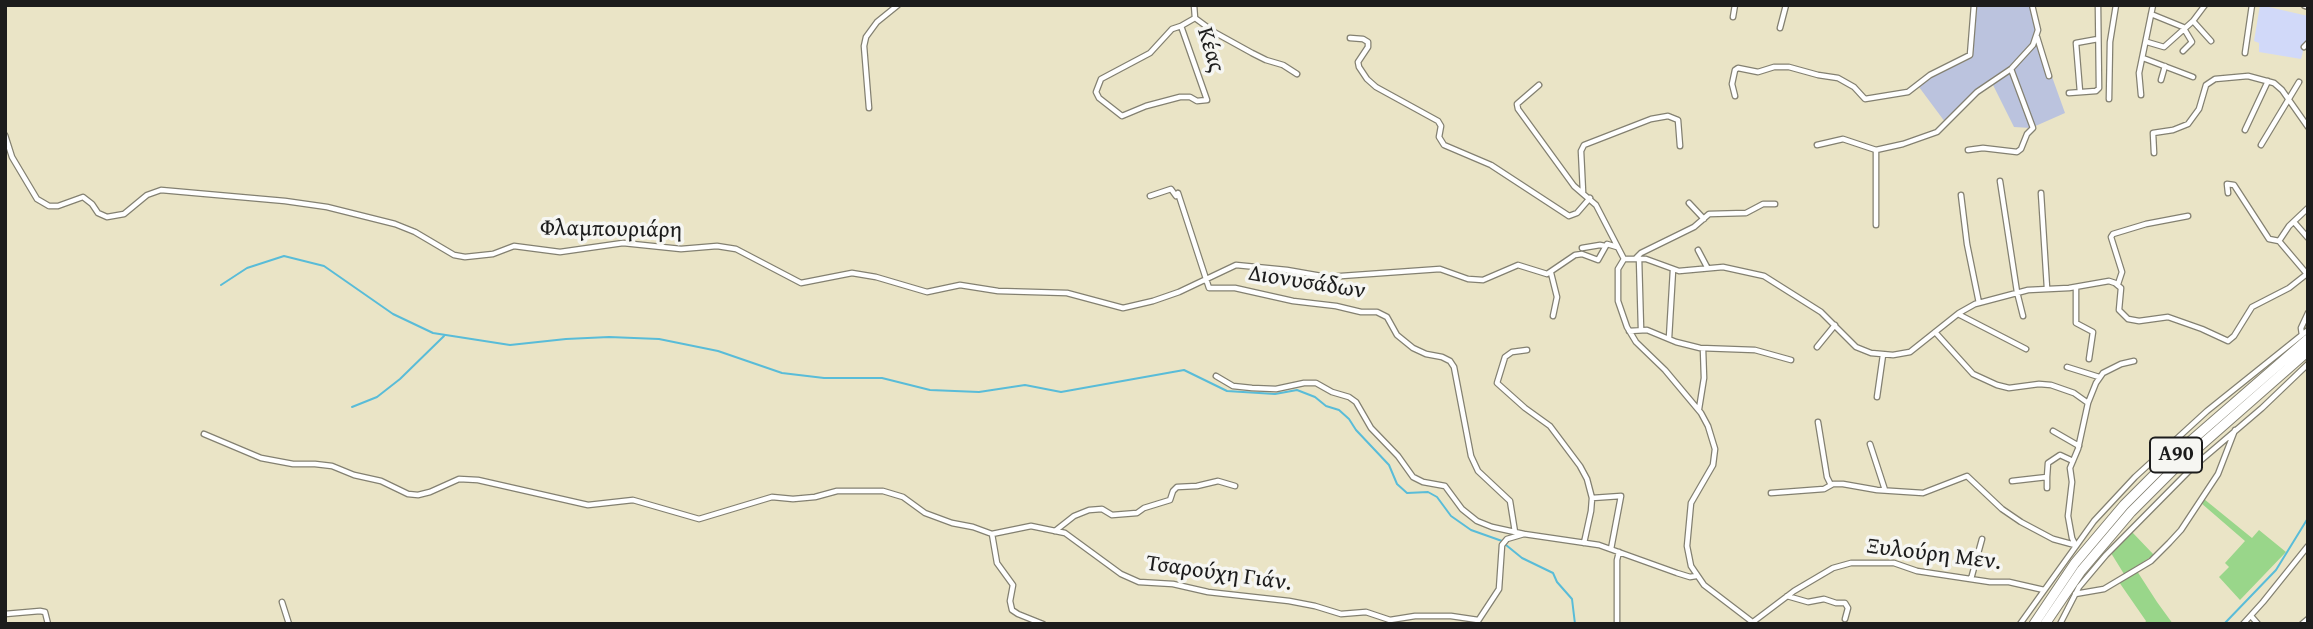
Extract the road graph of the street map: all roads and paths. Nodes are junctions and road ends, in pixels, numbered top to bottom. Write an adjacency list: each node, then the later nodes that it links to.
1 (898, 5): 42 (street)
2 (1194, 5): 14 (street)
3 (1735, 5): 13 (street)
4 (1786, 5): 17 (street)
5 (1974, 5): 39 (street)
6 (2032, 5): 19 (street)
7 (2098, 5): 21 (street)
8 (2116, 5): 40 (street)
9 (2153, 5): 12 (street)
10 (2205, 5): 15 (street)
11 (2252, 5): 25 (street)
12 (2151, 14): 18 (street); 23 (street)
13 (1733, 17)
14 (1195, 18): 16 (street, Κέας); 29 (street)
15 (2193, 20): 18 (street); 22 (street)
16 (1181, 26): 16 (street, Κέας)
17 (1780, 28)
18 (2185, 29): 23 (street); 24 (street)
19 (2037, 37): 28 (street); 30 (street)
20 (1350, 38): 58 (street)
21 (2098, 39): 36 (street); 36 (street)
22 (2211, 41)
23 (2147, 42): 26 (street)
24 (2183, 51)
25 (2245, 53)
26 (2143, 58): 27 (street); 38 (street)
27 (2165, 66): 31 (street); 32 (street)
28 (2011, 69): 49 (street); 50 (street)
29 (1297, 74)
30 (2049, 76)
31 (2193, 77)
32 (2161, 80)
33 (2268, 81): 41 (street); 44 (street); 51 (street)
34 (2299, 82): 41 (street)
35 (1539, 85): 53 (street)
36 (2080, 92): 37 (street)
37 (2069, 93)
38 (2141, 95)
39 (1735, 96)
40 (2109, 99)
41 (2288, 99): 43 (street); 47 (street)
42 (869, 108)
43 (2308, 127)
44 (2245, 130)
45 (5, 135): 78 (street, Φλαμπουριάρη)
46 (1817, 145): 50 (street)
47 (2261, 145)
48 (1680, 146): 53 (street)
49 (1968, 149)
50 (1876, 150): 65 (street)
51 (2154, 153)
52 (2000, 180): 82 (street)
53 (1583, 192): 58 (street)
54 (2041, 193): 81 (street)
55 (2228, 193): 67 (street)
56 (1961, 195): 83 (street)
57 (1150, 196): 78 (street)
58 (1590, 198): 69 (street)
59 (1689, 203): 63 (street)
60 (1775, 204): 63 (street)
61 (2308, 208): 64 (street)
62 (2188, 216): 79 (street)
63 (1704, 219): 72 (street)
64 (2294, 222): 66 (street); 67 (street)
65 (1876, 225)
66 (2308, 238)
67 (2279, 241): 77 (street)
68 (1605, 246): 69 (street); 70 (street); 76 (street)
69 (1617, 247): 73 (street)
70 (1582, 248)
71 (1698, 250): 74 (street)
72 (1638, 258): 73 (street); 75 (street); 89 (street)
73 (1624, 259): 91 (street)
74 (1707, 267): 75 (street); 88 (street)
75 (1673, 270): 94 (street)
76 (1551, 273): 78 (street, Φλαμπουριάρη); 86 (street)
77 (2307, 273): 79 (street)
78 (1205, 280): 127 (street, Διονυσάδων)
79 (2118, 284): 80 (street)
80 (2076, 287): 81 (street); 101 (street)
81 (2047, 288): 82 (street)
82 (2017, 292): 83 (street); 87 (street)
83 (1979, 303): 85 (street)
84 (2308, 313): 93 (street)
85 (1958, 314): 92 (street); 97 (street)
86 (1553, 316)
87 (2023, 316)
88 (1835, 325): 95 (street); 100 (street)
89 (1641, 329): 91 (street); 94 (street)
90 (2308, 330): 93 (street)
91 (1629, 331): 110 (street)
92 (1935, 332): 100 (street); 109 (street)
93 (2305, 337): 132 (street); 153 (highway, Α90)
94 (1669, 338): 96 (street)
95 (1817, 347)
96 (1703, 349): 102 (street); 110 (street)
97 (2026, 349)
98 (1527, 350): 125 (street)
99 (2308, 351): 154 (highway, Α90)
100 (1883, 355): 108 (street)
101 (2089, 359)
102 (1791, 360)
103 (2134, 361): 107 (street)
104 (2308, 364): 112 (street)
105 (2067, 367): 107 (street)
106 (1216, 376): 127 (street)
107 (2099, 377): 109 (street)
108 (1877, 397)
109 (2088, 403): 116 (street)
110 (1699, 409): 136 (street)
111 (1818, 422): 120 (street)
112 (2235, 429): 139 (street); 139 (street)
113 (2053, 431): 116 (street)
114 (204, 434): 128 (street, Τσαρούχη Γιάν.)
115 (1870, 443): 123 (street)
116 (2079, 446): 117 (street)
117 (2073, 461): 118 (street); 132 (street)
118 (2048, 478): 119 (street); 122 (street)
119 (2012, 481)
120 (1831, 485): 123 (street); 124 (street)
121 (1234, 486): 126 (street)
122 (2047, 488)
123 (1885, 490): 132 (street)
124 (1771, 493)
125 (1592, 498): 131 (street); 134 (street)
126 (1055, 531): 128 (street, Τσαρούχη Γιάν.); 146 (street, Τσαρούχη Γιάν.)
127 (1514, 532): 129 (street)
128 (992, 534): 150 (street)
129 (1524, 534): 131 (street); 146 (street)
130 (1982, 539): 137 (street)
131 (1584, 543): 134 (street)
132 (2076, 545): 138 (street)
133 (2308, 546): 143 (street)
134 (1611, 549): 135 (street)
135 (1619, 552): 136 (street); 151 (street)
136 (1696, 576): 147 (street)
137 (1971, 579): 138 (street, Ξυλούρη Μεν.); 140 (street, Ξυλούρη Μεν.)
138 (2044, 590): 152 (street)
139 (2075, 594): 155 (street)
140 (1787, 596): 144 (street); 147 (street, Ξυλούρη Μεν.)
141 (282, 602): 149 (street)
142 (5, 614): 148 (street)
143 (2250, 616): 156 (street); 157 (street)
144 (1845, 619)
145 (2308, 619): 158 (street)
146 (1477, 622)
147 (1754, 623)
148 (48, 624)
149 (289, 624)
150 (1043, 624)
151 (1617, 624)
152 (2020, 624)
153 (2034, 624)
154 (2045, 624)
155 (2060, 624)
156 (2243, 624)
157 (2258, 624)
158 (2302, 624)

